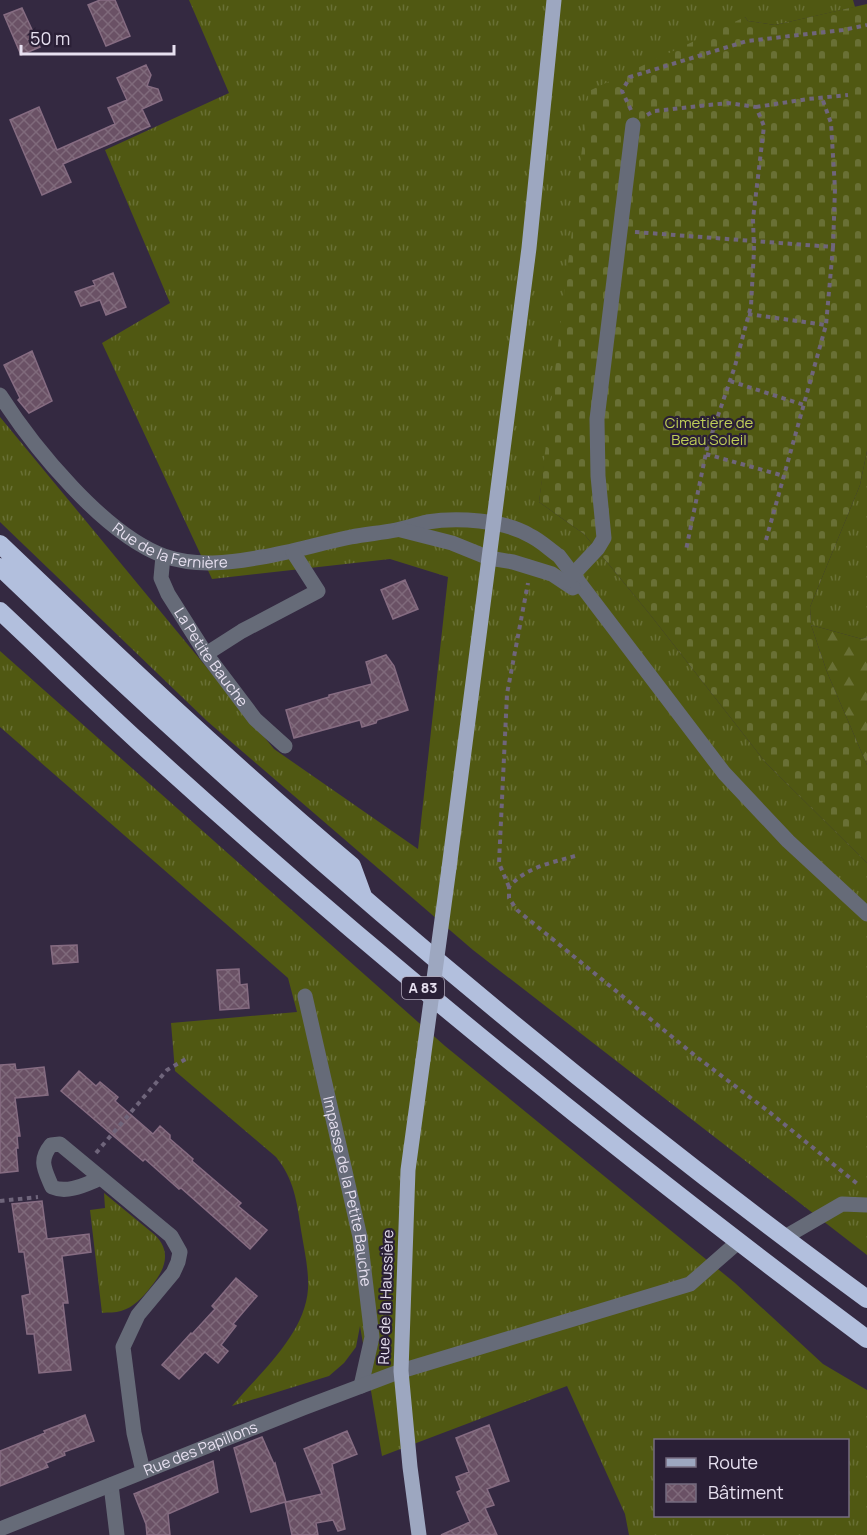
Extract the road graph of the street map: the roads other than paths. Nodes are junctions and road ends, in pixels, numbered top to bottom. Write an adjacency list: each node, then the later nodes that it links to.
1 (555, 0): 4 (main road, Rue de la Haussière)
2 (636, 122): 11 (street)
3 (0, 395): 8 (street, Rue de la Fernière)
4 (494, 523): 5 (street, Rue de la Fernière); 9 (main road, Rue de la Haussière); 11 (street, Rue de la Fernière)
5 (399, 530): 7 (street, Rue de la Fernière); 9 (street, Rue de la Fernière)
6 (0, 544): 15 (highway)
7 (293, 552): 8 (street, Rue de la Fernière); 13 (street)
8 (163, 556): 13 (street, La Petite Bauche)
9 (489, 558): 11 (street, Rue de la Fernière); 24 (main road, Rue de la Haussière, bridge)
10 (0, 567): 15 (highway, A 83)
11 (569, 579): 16 (street)
12 (0, 611): 21 (highway, A 83)
13 (206, 654): 14 (street, La Petite Bauche)
14 (285, 746)
15 (364, 897): 20 (highway, A 83)
16 (867, 914)
17 (305, 996): 25 (street, Impasse de la Petite Bauche)
18 (100, 1178): 18 (street); 26 (street)
19 (865, 1199): 20 (street)
20 (785, 1238): 22 (highway, A 83)
21 (738, 1242): 23 (highway, A 83); 24 (street, Rue des Papillons)
22 (867, 1299)
23 (867, 1339)
24 (401, 1371): 25 (street, Rue des Papillons); 30 (main road, Rue de la Haussière)
25 (361, 1386): 26 (street, Rue des Papillons)
26 (143, 1471): 27 (street, Rue des Papillons)
27 (111, 1485): 28 (street, Rue des Papillons); 29 (street)
28 (0, 1529)
29 (117, 1535)
30 (419, 1535)

